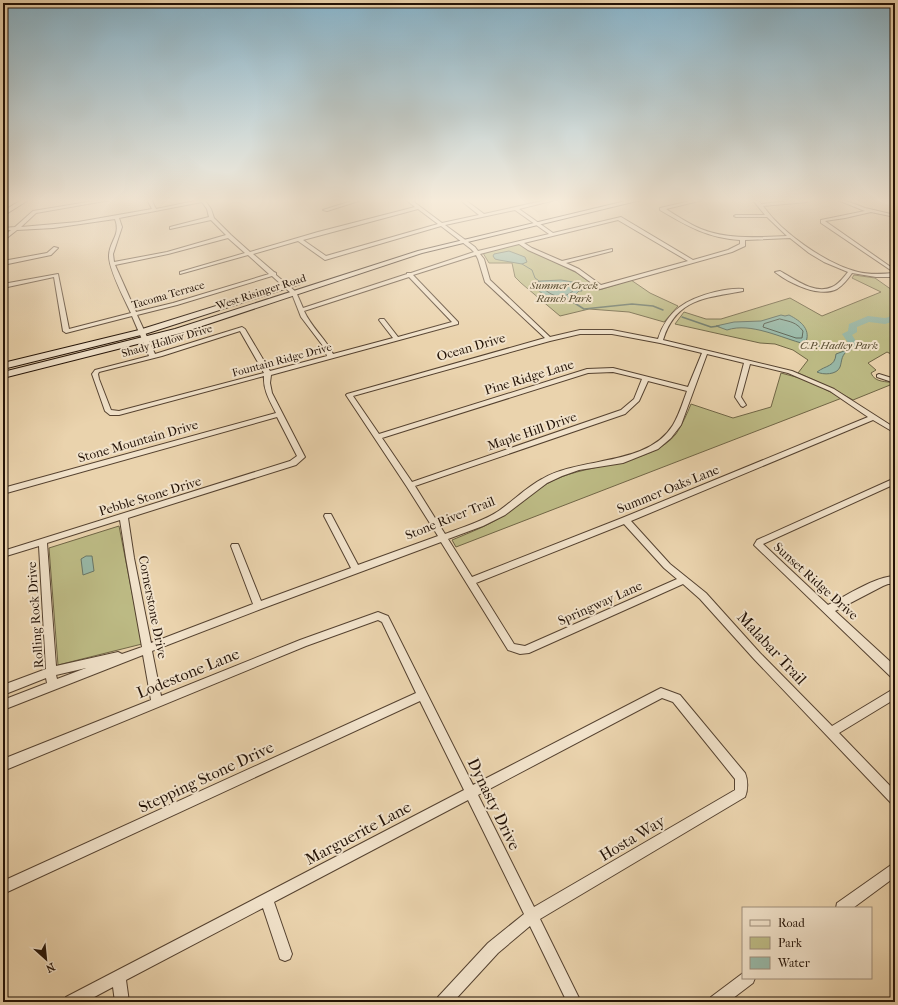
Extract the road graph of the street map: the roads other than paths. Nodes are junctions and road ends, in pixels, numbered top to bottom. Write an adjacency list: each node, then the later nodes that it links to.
1 (114, 246): 23 (street)
2 (193, 246): 23 (street)
3 (241, 246): 19 (street)
4 (279, 246): 19 (street)
5 (308, 246): 6 (street)
6 (367, 246)
7 (420, 246): 24 (main road)
8 (445, 246): 33 (main road, West Risinger Road)
9 (468, 246): 18 (street)
10 (504, 246): 18 (street)
11 (525, 246): 22 (street)
12 (666, 246): 20 (street)
13 (741, 246): 20 (street)
14 (804, 246): 27 (street)
15 (857, 246): 28 (street)
16 (56, 248): 21 (street)
17 (610, 250): 22 (street)
18 (477, 253): 30 (street); 40 (street)
19 (250, 254): 26 (street); 29 (street)
20 (693, 262): 22 (street)
21 (3, 263)
22 (562, 263)
23 (112, 264): 36 (street)
24 (359, 264)
25 (778, 272): 27 (street)
26 (182, 273)
27 (850, 273): 28 (street)
28 (895, 273)
29 (274, 274): 33 (street); 36 (street, Tacoma Terrace)
30 (409, 274): 35 (street); 39 (street, Fountain Ridge Drive)
31 (301, 283): 33 (main road, West Risinger Road)
32 (3, 286): 36 (street, Tacoma Terrace)
33 (291, 290): 35 (street); 38 (main road, West Risinger Road)
34 (741, 290): 41 (street)
35 (302, 310): 44 (street)
36 (134, 315): 38 (street)
37 (382, 320): 39 (street)
38 (144, 336): 43 (street); 45 (main road, West Risinger Road)
39 (397, 339): 44 (street, Fountain Ridge Drive)
40 (549, 339): 41 (street, Ocean Drive); 59 (street, Ocean Drive)
41 (660, 341): 42 (street, Ocean Drive)
42 (705, 352): 46 (street, Ocean Drive); 53 (street, Stone River Trail)
43 (153, 356): 48 (street, Shady Hollow Drive); 55 (street, Shady Hollow Drive)
44 (331, 357): 48 (street, Fountain Ridge Drive)
45 (42, 361): 47 (main road, West Risinger Road); 49 (main road, West Risinger Road)
46 (747, 362): 54 (street); 57 (street, Ocean Drive)
47 (3, 366)
48 (268, 374): 55 (street, Fountain Ridge Drive); 56 (street)
49 (3, 375)
50 (879, 376): 52 (street)
51 (646, 378): 53 (street, Pine Ridge Lane); 59 (street, Pine Ridge Lane); 61 (street, Maple Hill Drive)
52 (895, 381)
53 (691, 390): 66 (street, Stone River Trail)
54 (742, 405)
55 (112, 413)
56 (280, 414): 62 (street, Stone Mountain Drive); 63 (street, Pebble Stone Drive)
57 (874, 417): 58 (street, Ocean Drive); 65 (street, Summer Oaks Lane)
58 (895, 431)
59 (377, 437): 61 (street, Ocean Drive)
60 (895, 482): 75 (street, Sunset Ridge Drive)
61 (410, 485): 66 (street, Ocean Drive)
62 (3, 491)
63 (124, 516): 67 (street, Pebble Stone Drive); 77 (street, Cornerstone Drive)
64 (328, 516): 70 (street)
65 (625, 520): 71 (street, Malabar Trail); 73 (street, Summer Oaks Lane)
66 (443, 538): 70 (street, Stone River Trail); 73 (street, Ocean Drive)
67 (43, 541): 69 (street, Pebble Stone Drive); 79 (street, Rolling Rock Drive)
68 (235, 546): 74 (street)
69 (3, 554)
70 (356, 570): 74 (street, Stone River Trail)
71 (684, 580): 78 (street, Springway Lane); 88 (street, Malabar Trail)
72 (895, 580): 75 (street)
73 (471, 581): 78 (street, Ocean Drive)
74 (258, 606): 77 (street, Stone River Trail)
75 (827, 610): 80 (street, Sunset Ridge Drive)
76 (385, 619): 85 (street, Dynasty Drive); 86 (street, Lodestone Lane)
77 (148, 649): 79 (street, Stone River Trail); 81 (street, Stone River Trail); 86 (street, Cornerstone Drive)
78 (526, 650)
79 (51, 672): 81 (street, Rolling Rock Drive); 82 (street, Stone River Trail)
80 (895, 674)
81 (52, 686): 87 (street, Stone River Trail)
82 (3, 690)
83 (661, 693): 90 (street, Marguerite Lane); 96 (street, Hosta Way)
84 (895, 693): 88 (street)
85 (423, 695): 90 (street, Dynasty Drive); 93 (street, Stepping Stone Drive)
86 (157, 702): 89 (street, Lodestone Lane)
87 (3, 705)
88 (832, 732): 91 (street, Malabar Trail)
89 (3, 765)
90 (471, 792): 94 (street, Marguerite Lane); 96 (street, Dynasty Drive)
91 (895, 799)
92 (895, 869): 95 (street)
93 (3, 888)
94 (267, 899): 97 (street); 98 (street, Marguerite Lane)
95 (843, 907)
96 (532, 916): 102 (street, Hosta Way); 103 (street, Dynasty Drive)
97 (286, 954)
98 (119, 977): 100 (street, Marguerite Lane); 101 (street)
99 (747, 979): 104 (street)
100 (71, 1002)
101 (122, 1002)
102 (443, 1002)
103 (574, 1002)
104 (716, 1002)

